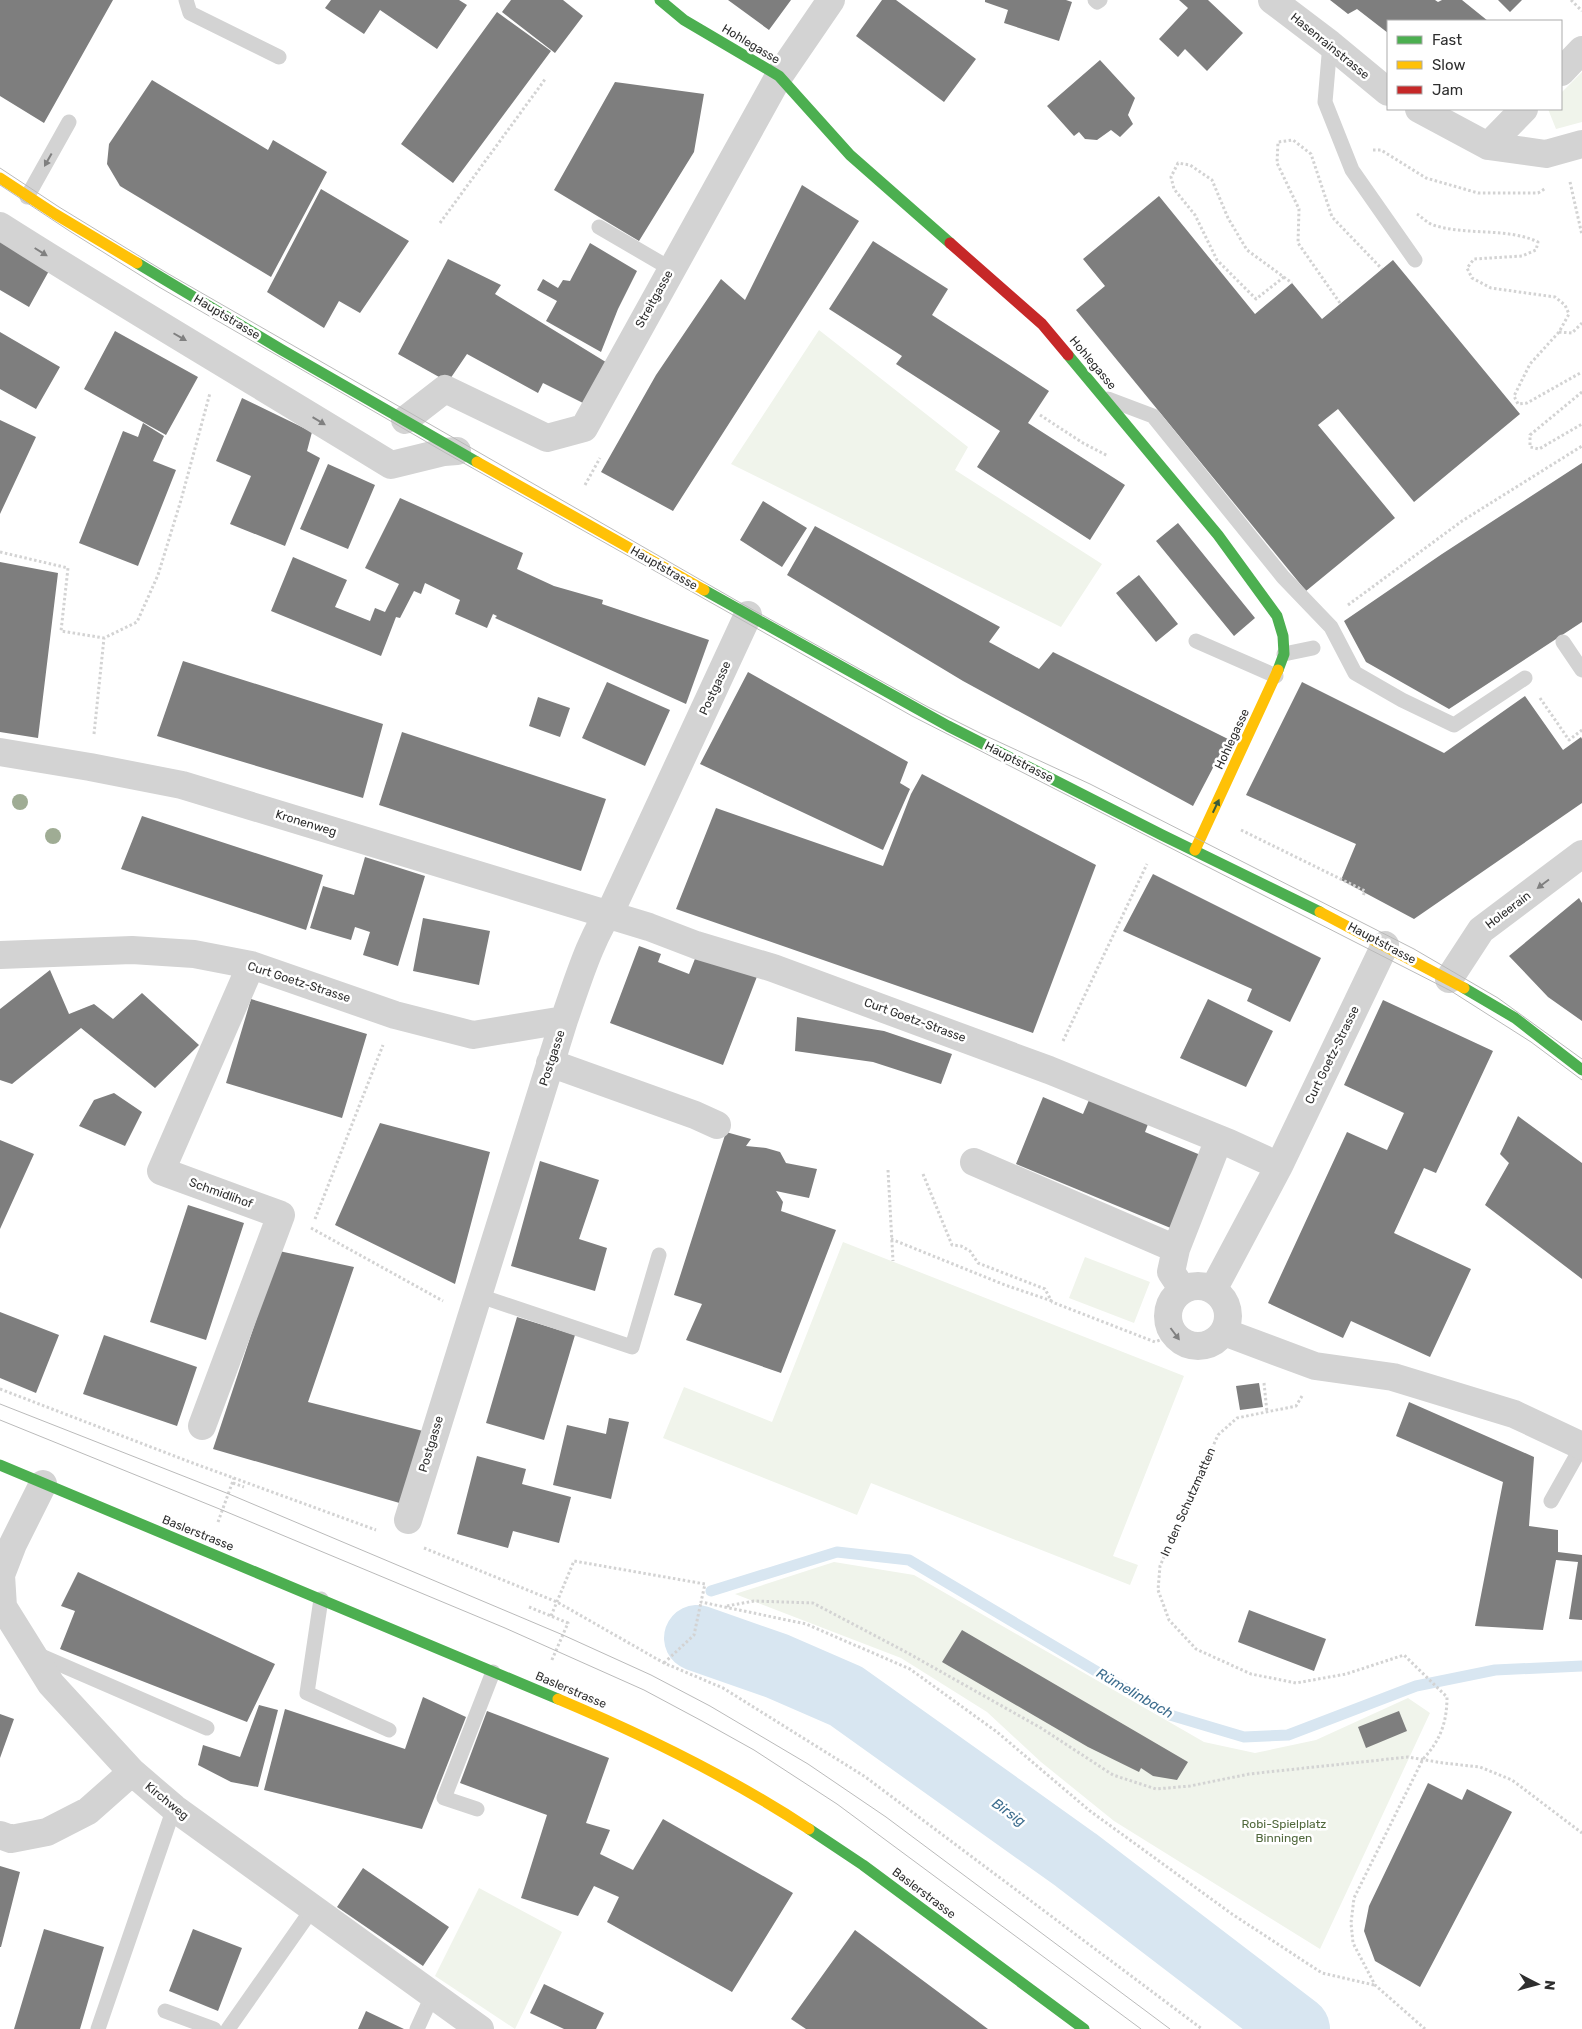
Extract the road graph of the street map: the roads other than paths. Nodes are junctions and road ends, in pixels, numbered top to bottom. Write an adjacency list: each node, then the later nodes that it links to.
1 (186, 0): 9 (lane)
2 (660, 0): 11 (main road, Hohlegasse)
3 (831, 0): 11 (street, Streitgasse)
4 (1095, 0): 5 (lane)
5 (1100, 0)
6 (1272, 0): 7 (street, Hasenrainstrasse)
7 (1330, 44): 12 (street, Hasenrainstrasse); 22 (lane)
8 (1582, 50): 10 (street)
9 (280, 57)
10 (1562, 71)
11 (779, 76): 23 (street, Streitgasse); 24 (main road, Hohlegasse)
12 (1387, 91)
13 (1421, 110): 17 (street)
14 (1523, 110): 17 (street)
15 (69, 122): 19 (lane, one-way to 19)
16 (1582, 144): 17 (street)
17 (1488, 146)
18 (0, 178): 19 (main road, Hauptstrasse)
19 (27, 198): 25 (main road, Hauptstrasse)
20 (0, 226): 26 (street, one-way to 26)
21 (599, 227): 23 (lane)
22 (1415, 260)
23 (672, 269): 25 (street, Streitgasse)
24 (1104, 398): 31 (main road, Hohlegasse); 34 (lane)
25 (405, 420): 26 (main road, Hauptstrasse)
26 (457, 452): 27 (main road, Hauptstrasse)
27 (748, 616): 36 (main road, Hauptstrasse); 38 (street, Postgasse)
28 (1196, 641): 33 (lane)
29 (1564, 642): 32 (lane)
30 (1313, 648): 31 (lane)
31 (1284, 654): 33 (main road, Hohlegasse)
32 (1582, 670)
33 (1276, 676): 36 (main road, Hohlegasse, one-way to 33)
34 (1525, 678)
35 (0, 752): 38 (street, Kronenweg)
36 (1195, 850): 39 (main road, Hauptstrasse)
37 (1582, 854): 42 (street, Holeerain, one-way to 42)
38 (607, 914): 43 (street, Postgasse); 47 (street, Curt Goetz-Strasse)
39 (1385, 945): 42 (main road, Hauptstrasse); 49 (street, Curt Goetz-Strasse)
40 (0, 955): 41 (street, Curt Goetz-Strasse)
41 (251, 965): 43 (street, Curt Goetz-Strasse); 56 (street, Schmidlihof)
42 (1448, 979): 45 (main road, Hauptstrasse)
43 (564, 1020): 44 (street, Postgasse)
44 (550, 1063): 46 (street); 54 (street, Postgasse)
45 (1582, 1070)
46 (706, 1120)
47 (1219, 1138): 49 (street, Curt Goetz-Strasse); 50 (street)
48 (974, 1162): 50 (street)
49 (1279, 1166): 53 (street, Curt Goetz-Strasse)
50 (1176, 1249): 52 (street)
51 (659, 1255): 54 (lane)
52 (1183, 1290): 53 (street); 55 (street, one-way to 55)
53 (1213, 1290): 55 (street)
54 (473, 1306): 61 (street, Postgasse)
55 (1224, 1332): 57 (street)
56 (202, 1426)
57 (1582, 1446): 60 (lane)
58 (0, 1466): 59 (main road, Baslerstrasse)
59 (43, 1484): 62 (street, Kirchweg); 63 (main road, Baslerstrasse)
60 (1551, 1501)
61 (408, 1520)
62 (7, 1541): 64 (street, Kirchweg)
63 (321, 1599): 65 (main road, Baslerstrasse); 67 (lane)
64 (31, 1652): 66 (lane); 68 (street, Kirchweg)
65 (493, 1672): 70 (lane); 80 (main road, Baslerstrasse)
66 (207, 1728)
67 (389, 1730)
68 (132, 1772): 69 (street, Kirchweg); 71 (street)
69 (174, 1808): 72 (street, Kirchweg); 75 (lane)
70 (476, 1809)
71 (0, 1835)
72 (312, 1908): 73 (street, Kirchweg); 77 (lane)
73 (433, 1994): 78 (lane); 79 (street, Kirchweg)
74 (165, 2011): 76 (lane)
75 (98, 2029)
76 (214, 2029)
77 (228, 2029)
78 (417, 2029)
79 (480, 2029)
80 (1084, 2029)

